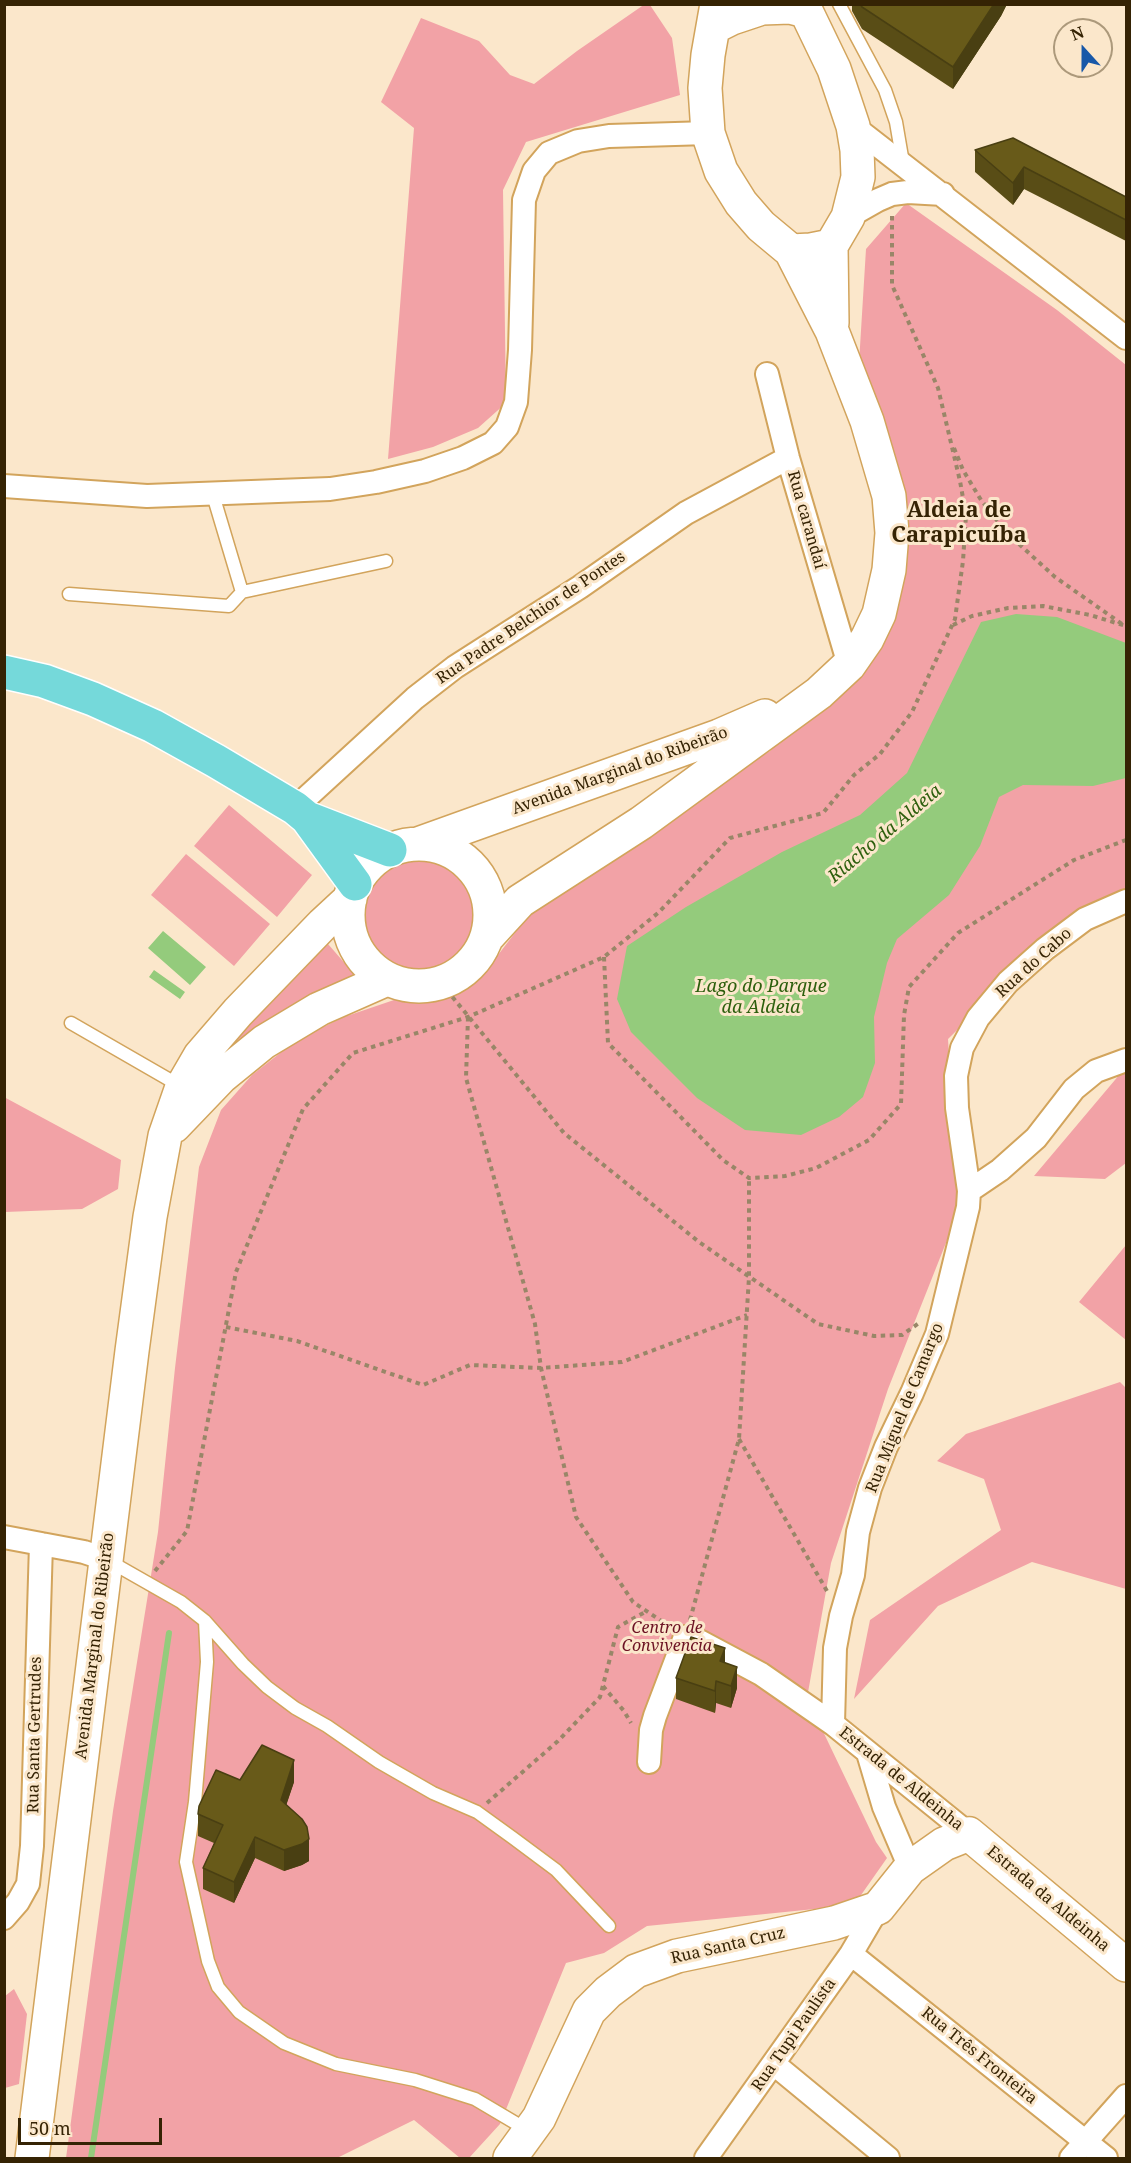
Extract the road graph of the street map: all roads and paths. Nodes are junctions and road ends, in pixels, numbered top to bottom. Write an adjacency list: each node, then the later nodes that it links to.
1 (839, 4): 6 (lane)
2 (804, 8): 3 (main road); 4 (main road)
3 (716, 16): 5 (main road)
4 (853, 126): 6 (street); 8 (main road)
5 (708, 133): 10 (main road); 17 (street)
6 (903, 163): 7 (street)
7 (943, 194): 8 (street); 12 (street)
8 (849, 217): 9 (main road)
9 (831, 246): 10 (main road); 11 (main road, Avenida Marginal do Ribeirão)
10 (791, 250): 11 (main road, Avenida Marginal do Ribeirão)
11 (832, 331): 23 (main road, Avenida Marginal do Ribeirão)
12 (1126, 338)
13 (767, 374): 15 (street, Rua carandaí)
14 (949, 436): 22 (path)
15 (788, 458): 23 (street, Rua carandaí); 26 (street, Rua Padre Belchior de Pontes)
16 (4, 486): 17 (street)
17 (213, 495): 19 (lane)
18 (386, 561): 19 (lane)
19 (242, 592): 20 (lane)
20 (69, 594)
21 (952, 625): 22 (path)
22 (1124, 625)
23 (849, 665): 25 (main road, Avenida Marginal do Ribeirão)
24 (4, 672): 26 (main road)
25 (819, 693): 28 (main road, Avenida Marginal do Ribeirão); 31 (main road, Avenida Marginal do Ribeirão)
26 (301, 813): 28 (main road); 29 (main road)
27 (1126, 840): 40 (path)
28 (404, 847): 29 (main road, Avenida Marginal do Ribeirão); 31 (main road, Avenida Marginal do Ribeirão)
29 (352, 892): 33 (main road, Avenida Marginal do Ribeirão); 38 (main road, Avenida Marginal do Ribeirão)
30 (1126, 901): 41 (street, Rua do Cabo)
31 (487, 937): 34 (main road, Avenida Marginal do Ribeirão)
32 (604, 957): 40 (path)
33 (387, 979): 34 (main road, Avenida Marginal do Ribeirão); 39 (main road)
34 (441, 983): 35 (path)
35 (468, 1017): 42 (path); 45 (path); 46 (path)
36 (72, 1023): 38 (lane)
37 (1126, 1060): 41 (street)
38 (182, 1087): 39 (main road, Avenida Marginal do Ribeirão)
39 (165, 1136): 50 (main road, Avenida Marginal do Ribeirão)
40 (748, 1178): 42 (path)
41 (969, 1191): 53 (street, Rua Miguel de Camargo)
42 (749, 1276): 43 (path); 44 (path)
43 (747, 1315): 46 (path); 47 (path)
44 (920, 1322)
45 (226, 1327): 46 (path); 51 (path)
46 (541, 1368): 52 (path)
47 (739, 1439): 53 (path); 55 (path)
48 (4, 1537): 49 (street)
49 (41, 1544): 50 (street); 64 (street, Rua Santa Gertrudes)
50 (105, 1559): 51 (lane); 72 (main road, Avenida Marginal do Ribeirão)
51 (145, 1582): 54 (lane)
52 (647, 1611): 55 (path); 56 (path)
53 (841, 1616): 57 (street, Rua Miguel de Camargo)
54 (205, 1621): 60 (lane); 70 (lane)
55 (685, 1637): 57 (street, Estrada de Aldeinha); 59 (street)
56 (603, 1686): 59 (path); 60 (path)
57 (833, 1724): 58 (street, Estrada de Aldeinha)
58 (868, 1753): 61 (street, Estrada de Aldeinha); 62 (street)
59 (649, 1758)
60 (477, 1812): 65 (lane)
61 (969, 1834): 62 (main road); 67 (main road, Estrada da Aldeinha)
62 (910, 1868): 63 (main road)
63 (878, 1908): 66 (street, Rua Tupi Paulista); 70 (main road, Rua Santa Cruz)
64 (4, 1918)
65 (609, 1926)
66 (851, 1954): 68 (street, Rua Tupi Paulista); 71 (street, Rua Três Fronteira)
67 (1126, 1965)
68 (774, 2064): 74 (street, Rua Tupi Paulista); 75 (street)
69 (1126, 2096): 71 (street)
70 (534, 2125): 73 (main road, Rua Santa Cruz)
71 (1086, 2141): 76 (street); 77 (street, Rua Três Fronteira)
72 (32, 2158)
73 (510, 2158)
74 (706, 2158)
75 (888, 2158)
76 (1071, 2158)
77 (1106, 2158)

